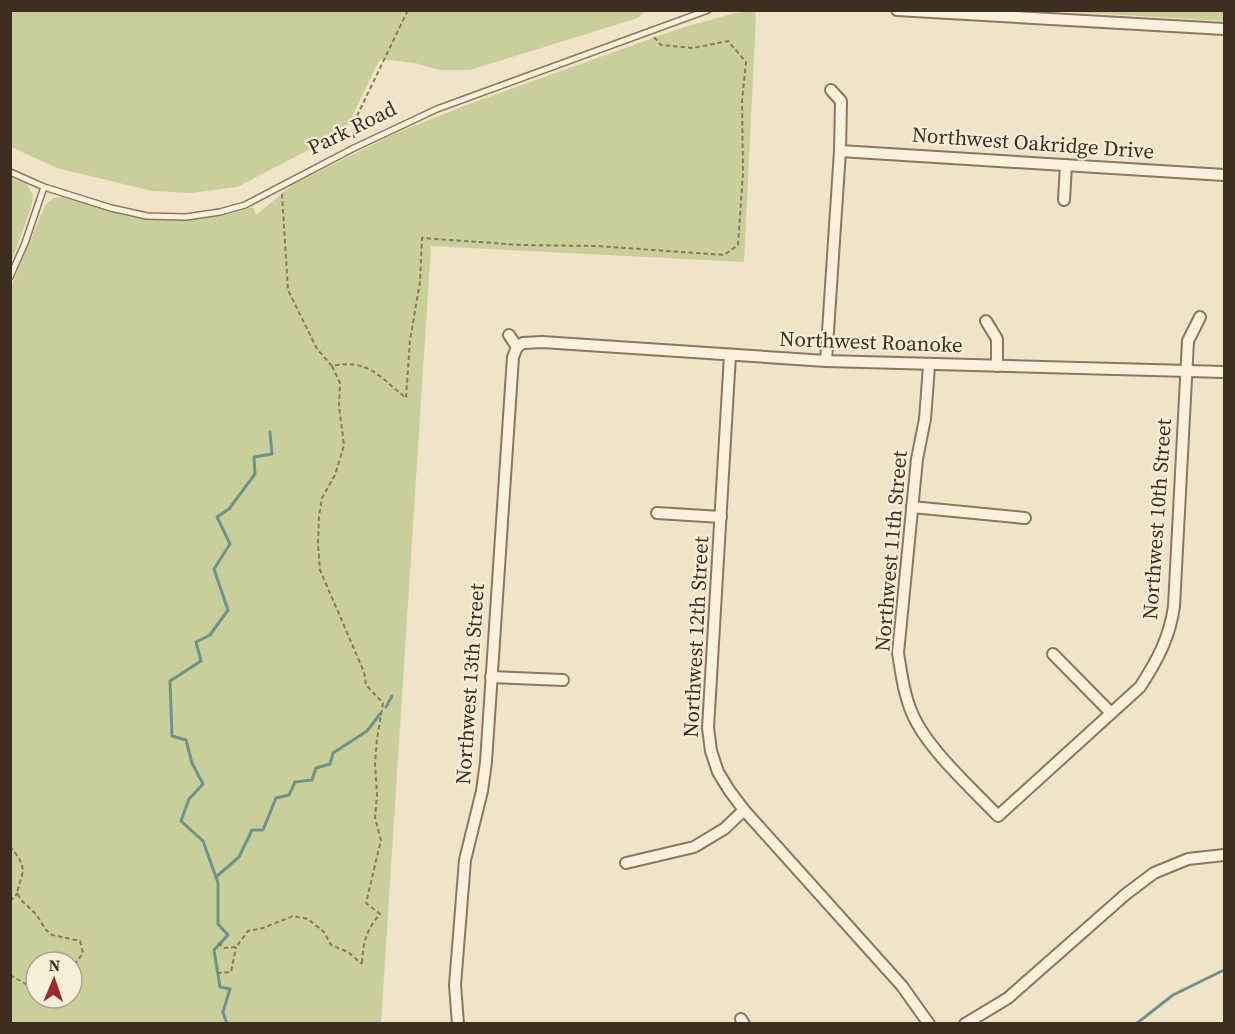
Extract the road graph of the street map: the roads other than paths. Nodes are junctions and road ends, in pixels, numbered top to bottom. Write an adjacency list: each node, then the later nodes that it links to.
1 (708, 10): 9 (lane, Park Road)
2 (897, 10): 3 (street)
3 (1224, 29)
4 (831, 90): 5 (street)
5 (840, 151): 6 (street, Northwest Oakridge Drive); 17 (street)
6 (1066, 165): 8 (street, Northwest Oakridge Drive); 10 (street)
7 (10, 172): 9 (lane, Park Road)
8 (1224, 175)
9 (44, 187): 11 (lane)
10 (1064, 200)
11 (10, 277)
12 (1200, 317): 20 (street, Northwest 10th Street)
13 (986, 321): 19 (street)
14 (509, 335): 15 (street)
15 (517, 347): 16 (street, Northwest Roanoke); 27 (street, Northwest 13th Street)
16 (730, 355): 17 (street, Northwest Roanoke); 24 (street, Northwest 12th Street)
17 (826, 361): 18 (street, Northwest Roanoke)
18 (929, 366): 19 (street, Northwest Roanoke); 22 (street, Northwest 11th Street)
19 (997, 366): 20 (street, Northwest Roanoke)
20 (1185, 371): 21 (street, Northwest Roanoke); 29 (street, Northwest 10th Street)
21 (1224, 372)
22 (912, 507): 25 (street); 31 (street, Northwest 11th Street)
23 (657, 513): 24 (street)
24 (721, 517): 30 (street, Northwest 12th Street)
25 (1025, 519)
26 (1053, 654): 29 (street)
27 (491, 677): 28 (street); 34 (street, Northwest 13th Street)
28 (563, 680)
29 (1111, 713): 31 (street, Northwest 10th Street)
30 (744, 810): 33 (street); 35 (street, Northwest 12th Street)
31 (998, 816)
32 (1224, 855): 36 (street)
33 (626, 863)
34 (458, 1023)
35 (928, 1023)
36 (965, 1023)

